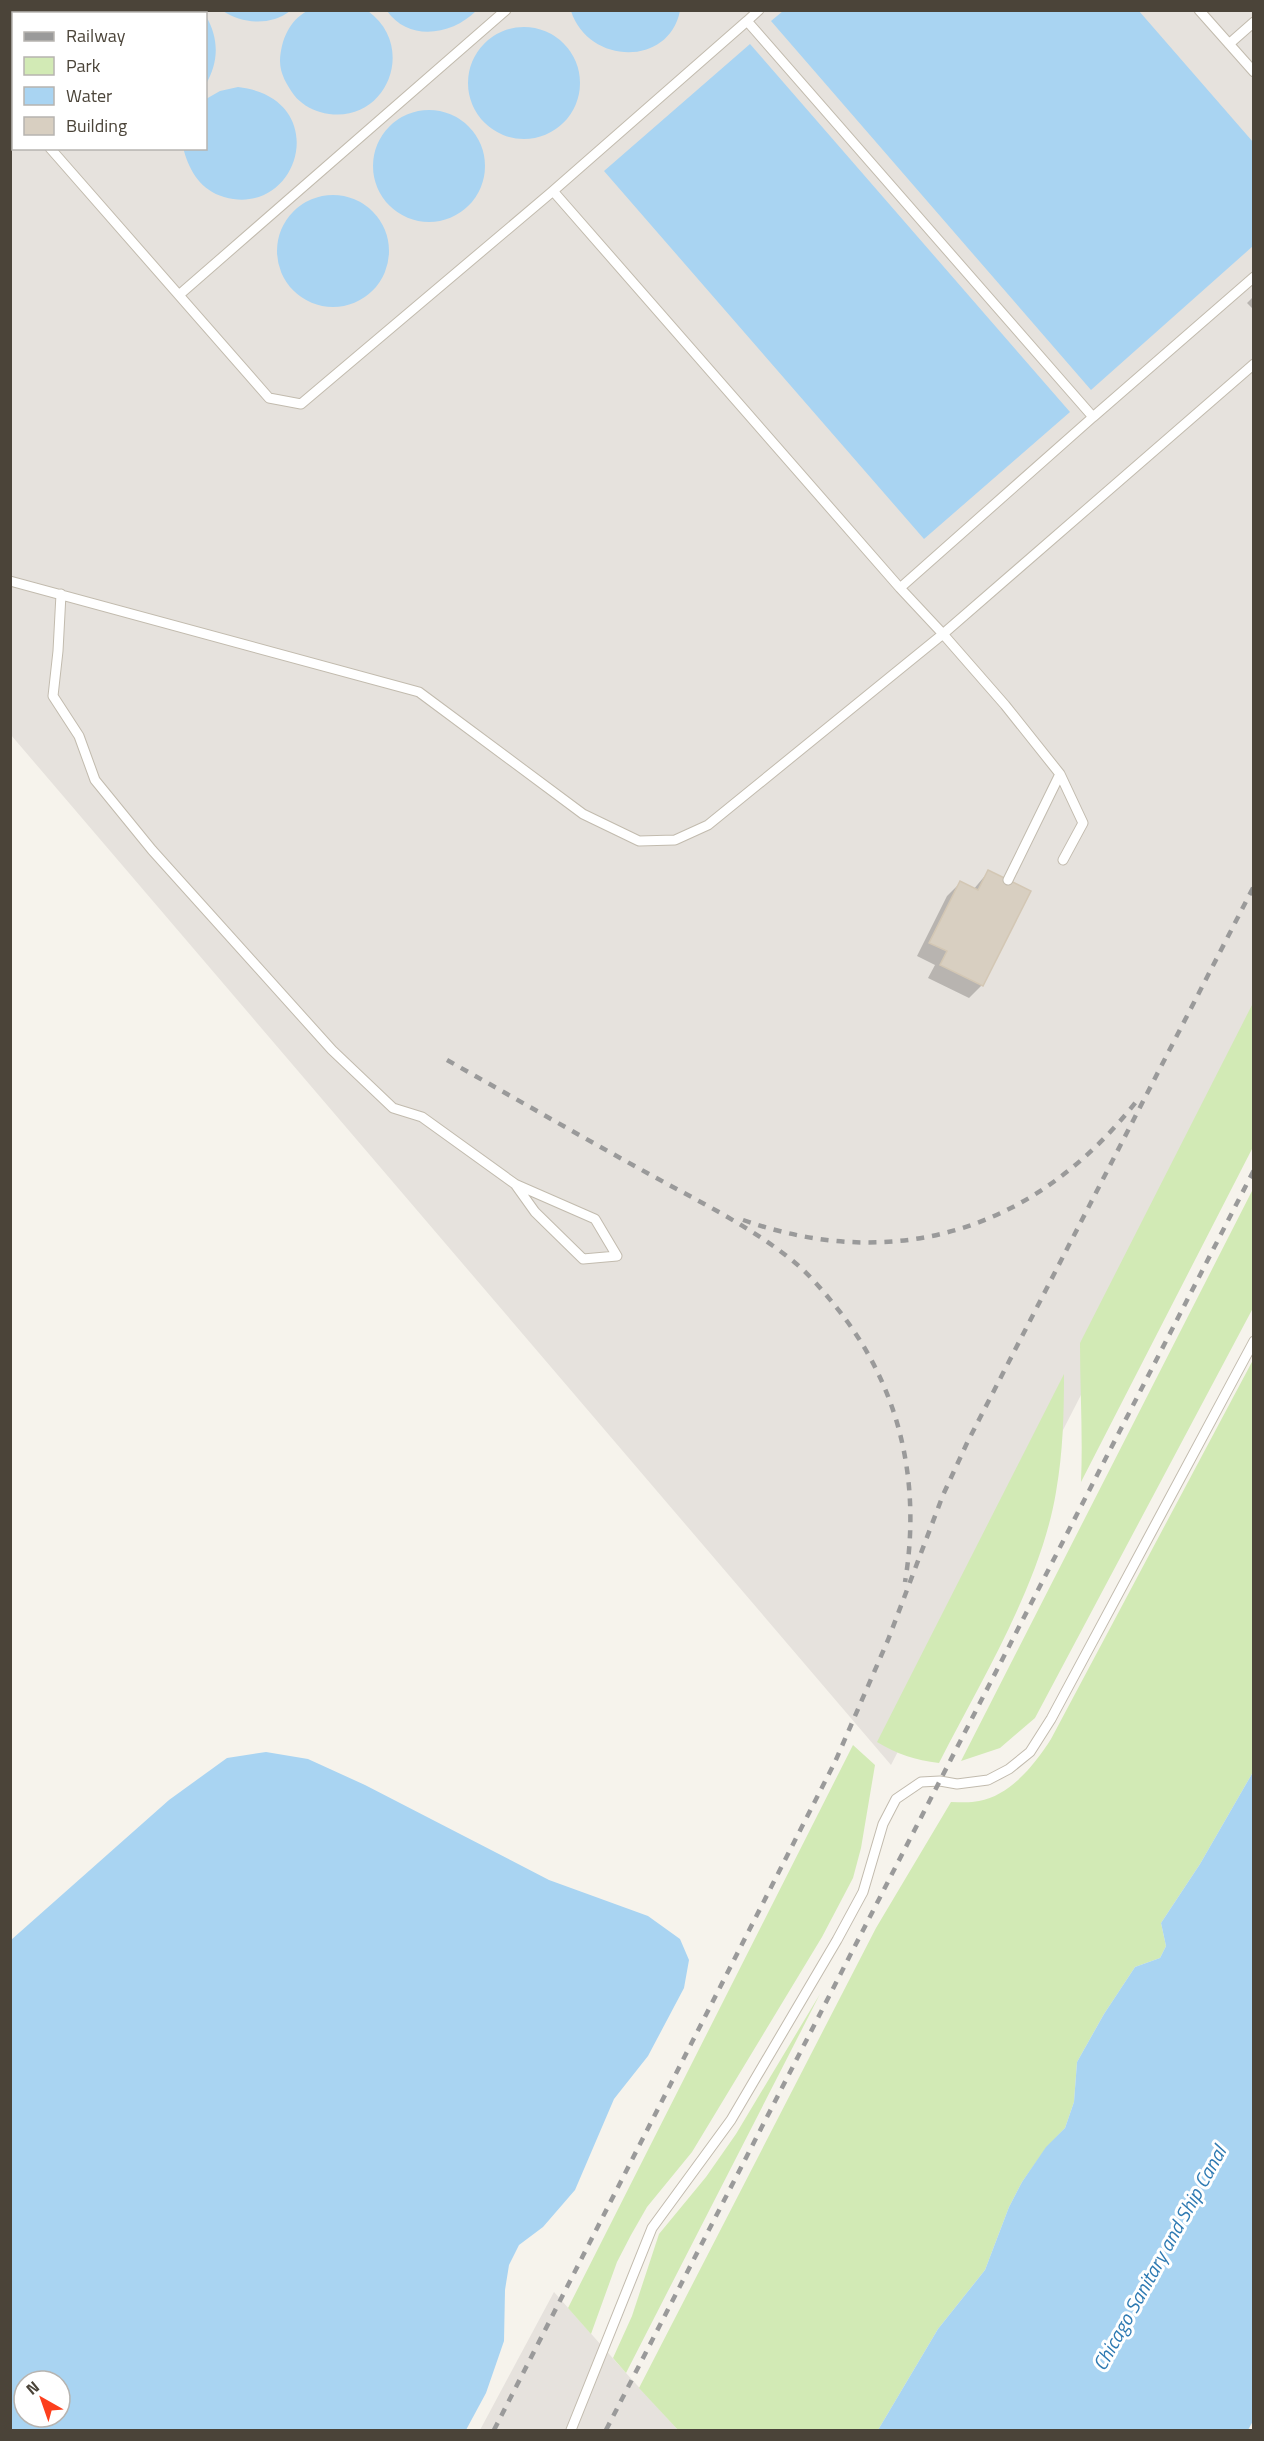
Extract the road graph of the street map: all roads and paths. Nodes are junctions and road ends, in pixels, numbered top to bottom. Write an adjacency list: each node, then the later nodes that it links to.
1 (506, 10): 11 (lane)
2 (759, 10): 4 (lane)
3 (1199, 10): 6 (lane)
4 (747, 21): 9 (lane); 13 (lane)
5 (1254, 22): 6 (lane)
6 (1229, 44): 7 (lane)
7 (1254, 72)
8 (52, 150): 11 (lane)
9 (553, 191): 11 (lane); 15 (lane)
10 (1254, 277): 13 (lane)
11 (179, 295)
12 (1254, 364): 17 (lane)
13 (1093, 417): 15 (lane)
14 (10, 581): 16 (lane)
15 (900, 588): 17 (lane)
16 (61, 594): 17 (lane); 21 (lane)
17 (943, 634): 18 (lane)
18 (1060, 774): 19 (lane); 20 (lane)
19 (1064, 860)
20 (1008, 880)
21 (515, 1184): 21 (lane)
22 (1254, 1341): 23 (lane)
23 (571, 2430)

